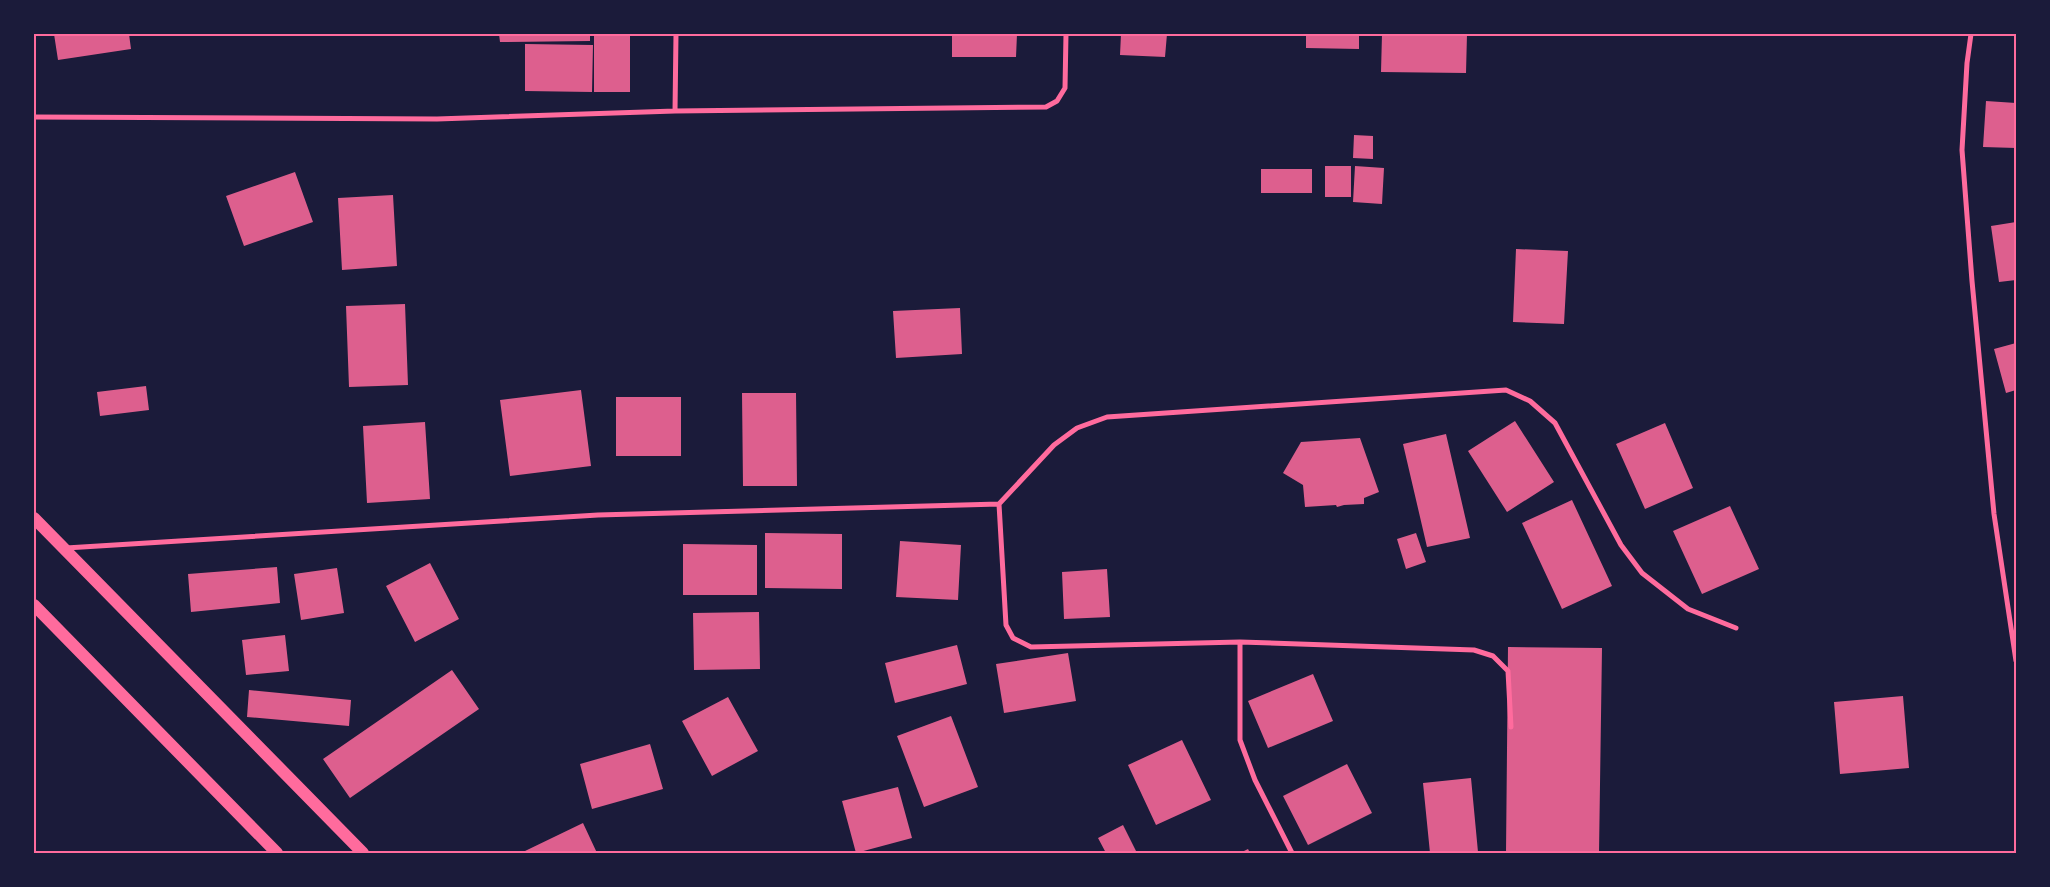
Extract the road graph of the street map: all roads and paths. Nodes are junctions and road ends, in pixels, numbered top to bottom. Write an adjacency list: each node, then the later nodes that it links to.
1 (676, 34): 4 (street)
2 (1066, 34): 4 (street)
3 (1971, 34): 12 (street)
4 (675, 111): 5 (street)
5 (34, 117)
6 (999, 504): 8 (street); 10 (street); 11 (street)
7 (34, 518): 8 (main road)
8 (63, 548): 15 (main road)
9 (34, 605): 14 (main road)
10 (1736, 628)
11 (1240, 642): 13 (street); 16 (street)
12 (2016, 661)
13 (1511, 727)
14 (277, 853)
15 (363, 853)
16 (1292, 853)

